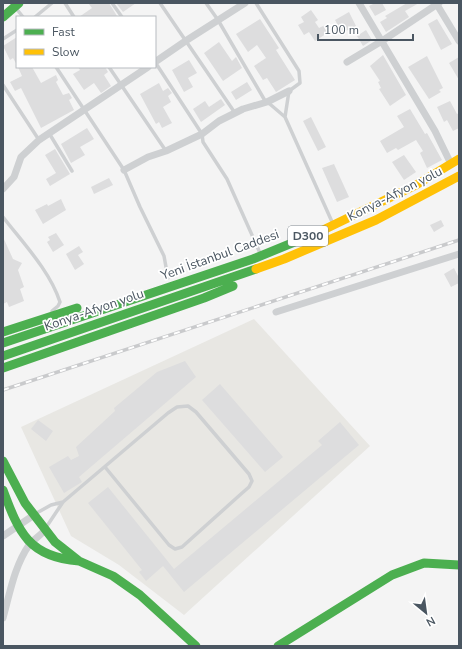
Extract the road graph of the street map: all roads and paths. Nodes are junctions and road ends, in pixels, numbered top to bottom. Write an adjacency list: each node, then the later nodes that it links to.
1 (52, 3): 12 (lane)
2 (64, 3): 13 (lane)
3 (112, 3): 14 (lane)
4 (160, 3): 19 (lane)
5 (206, 3): 16 (lane)
6 (245, 3): 16 (street)
7 (256, 3): 30 (lane)
8 (359, 3): 20 (street)
9 (15, 4): 11 (lane); 15 (main road)
10 (437, 4): 20 (street); 21 (street)
11 (22, 16)
12 (36, 16)
13 (73, 16)
14 (121, 16)
15 (3, 17)
16 (218, 20): 19 (street); 31 (lane)
17 (16, 31): 18 (lane)
18 (3, 39)
19 (186, 40): 22 (street); 33 (lane)
20 (382, 41): 23 (street); 40 (street)
21 (459, 41)
22 (156, 61)
23 (347, 62)
24 (156, 64): 36 (lane)
25 (57, 68): 32 (lane)
26 (110, 68): 28 (lane)
27 (146, 68): 28 (street)
28 (121, 84): 32 (street); 38 (lane)
29 (3, 85): 37 (lane)
30 (289, 91): 31 (street); 34 (lane)
31 (267, 102): 33 (street); 34 (lane)
32 (83, 110): 35 (street); 41 (lane)
33 (235, 114): 36 (street)
34 (285, 117): 46 (lane)
35 (49, 133): 37 (street); 42 (lane)
36 (202, 134): 38 (street); 48 (lane)
37 (38, 140): 44 (street)
38 (166, 151): 41 (street)
39 (459, 159): 40 (main road, Yeni İstanbul Caddesi / D300)
40 (451, 164): 46 (main road, Yeni İstanbul Caddesi / D300)
41 (124, 170): 50 (lane)
42 (72, 171)
43 (459, 176): 49 (main road, Konya-Afyon yolu / D300)
44 (3, 189)
45 (3, 217): 51 (lane)
46 (333, 226): 48 (main road, Yeni İstanbul Caddesi / D300)
47 (459, 254): 52 (street)
48 (261, 255): 50 (main road); 56 (main road, Yeni İstanbul Caddesi / D300)
49 (284, 259): 57 (main road, Konya-Afyon yolu / D300); 58 (main road)
50 (168, 278): 53 (main road)
51 (60, 302): 53 (lane); 54 (lane)
52 (276, 312)
53 (63, 313): 55 (main road)
54 (3, 327)
55 (3, 332)
56 (3, 344)
57 (3, 356)
58 (3, 368)
59 (3, 461): 63 (main road)
60 (105, 467): 60 (lane); 62 (lane)
61 (3, 490): 64 (main road)
62 (63, 502): 63 (lane); 65 (lane)
63 (34, 515): 64 (street); 65 (main road)
64 (18, 527): 66 (street); 67 (main road)
65 (44, 530): 67 (street); 68 (main road)
66 (3, 536)
67 (30, 543): 68 (main road); 70 (street)
68 (80, 561): 71 (main road)
69 (459, 565): 72 (main road)
70 (3, 618)
71 (196, 646)
72 (278, 646)

